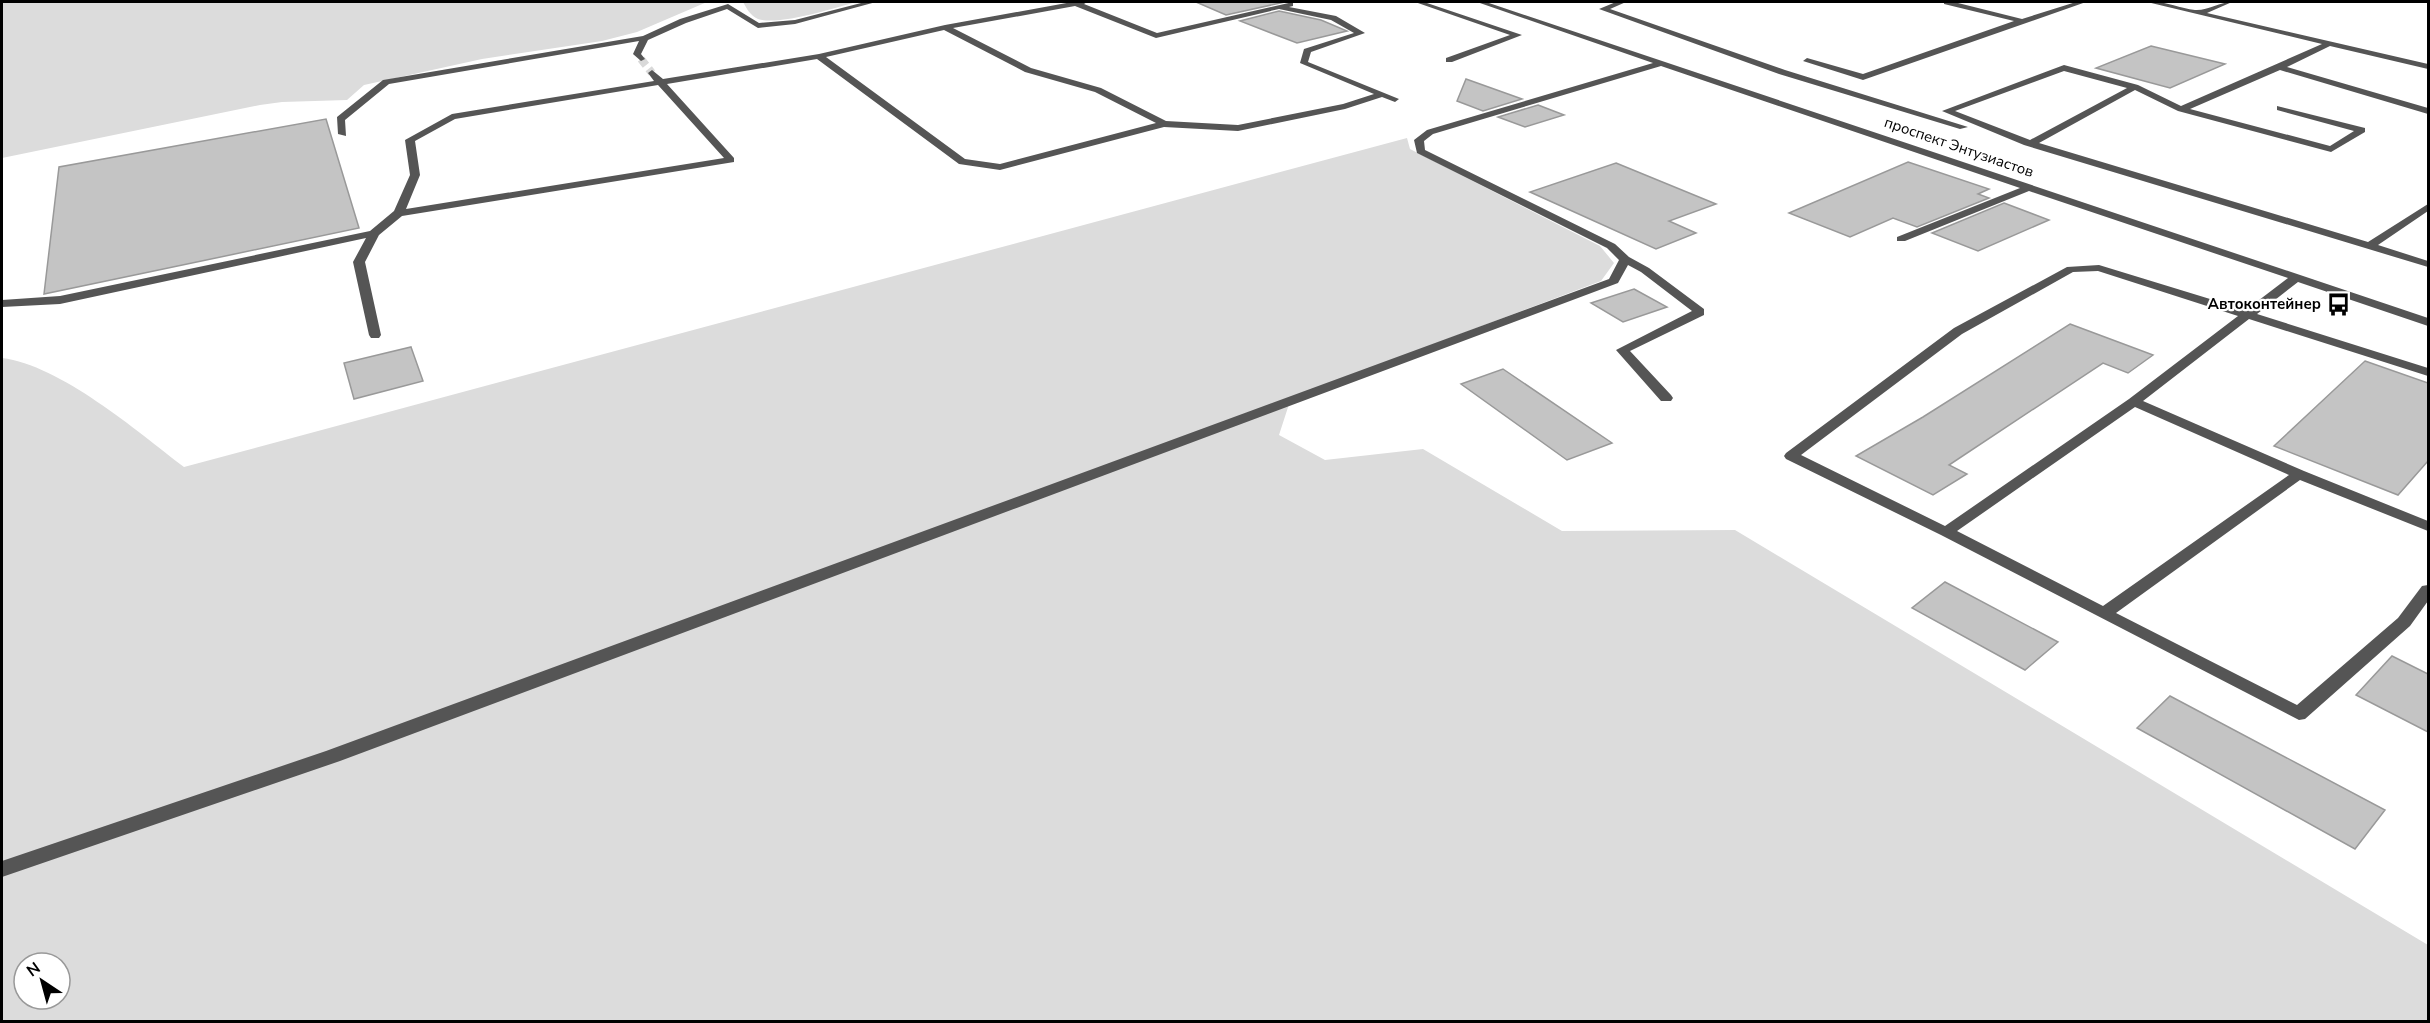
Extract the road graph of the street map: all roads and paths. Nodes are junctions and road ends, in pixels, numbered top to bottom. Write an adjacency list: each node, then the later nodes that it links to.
1 (872, 2): 11 (street)
2 (1079, 2): 12 (street); 15 (street)
3 (1302, 2): 12 (street)
4 (1418, 2): 20 (street)
5 (1480, 2): 22 (street, проспект Энтузиастов)
6 (1622, 2): 35 (street)
7 (1947, 2): 14 (street)
8 (2082, 2): 14 (street)
9 (2151, 2): 13 (street)
10 (2229, 2): 13 (street)
11 (729, 4): 16 (street)
12 (1280, 7): 28 (street)
13 (2198, 13): 17 (street)
14 (2022, 21): 21 (street)
15 (945, 27): 18 (street); 33 (street)
16 (645, 38): 19 (street); 34 (street)
17 (2330, 43): 23 (street); 24 (street)
18 (819, 56): 26 (street); 33 (street)
19 (641, 59)
20 (1449, 60)
21 (1807, 61)
22 (1662, 63): 36 (street, проспект Энтузиастов); 42 (street)
23 (2428, 66)
24 (2279, 67): 31 (street); 32 (street)
25 (652, 73): 26 (street)
26 (660, 83): 38 (street); 38 (street)
27 (2135, 87): 31 (street); 35 (street); 35 (street)
28 (1382, 94): 29 (street); 33 (street)
29 (1395, 99)
30 (2280, 108): 31 (street)
31 (2181, 109)
32 (2428, 111)
33 (1164, 124)
34 (343, 134)
35 (2031, 144): 41 (street)
36 (2030, 186): 40 (street); 44 (street, проспект Энтузиастов)
37 (2428, 207): 41 (street)
38 (399, 213): 39 (street)
39 (374, 233): 45 (street); 48 (street)
40 (1901, 239)
41 (2369, 246): 43 (street)
42 (1625, 259): 50 (street); 57 (street)
43 (2428, 264)
44 (2297, 277): 46 (street); 47 (street, проспект Энтузиастов)
45 (2, 304)
46 (2247, 314): 49 (street); 51 (street); 54 (street)
47 (2428, 321)
48 (375, 335)
49 (2428, 372)
50 (1666, 398)
51 (2134, 402): 52 (street); 54 (street)
52 (2300, 474): 53 (street); 56 (street)
53 (2428, 526)
54 (1946, 532): 56 (street)
55 (2428, 590): 56 (street)
56 (2104, 613)
57 (2, 868)

